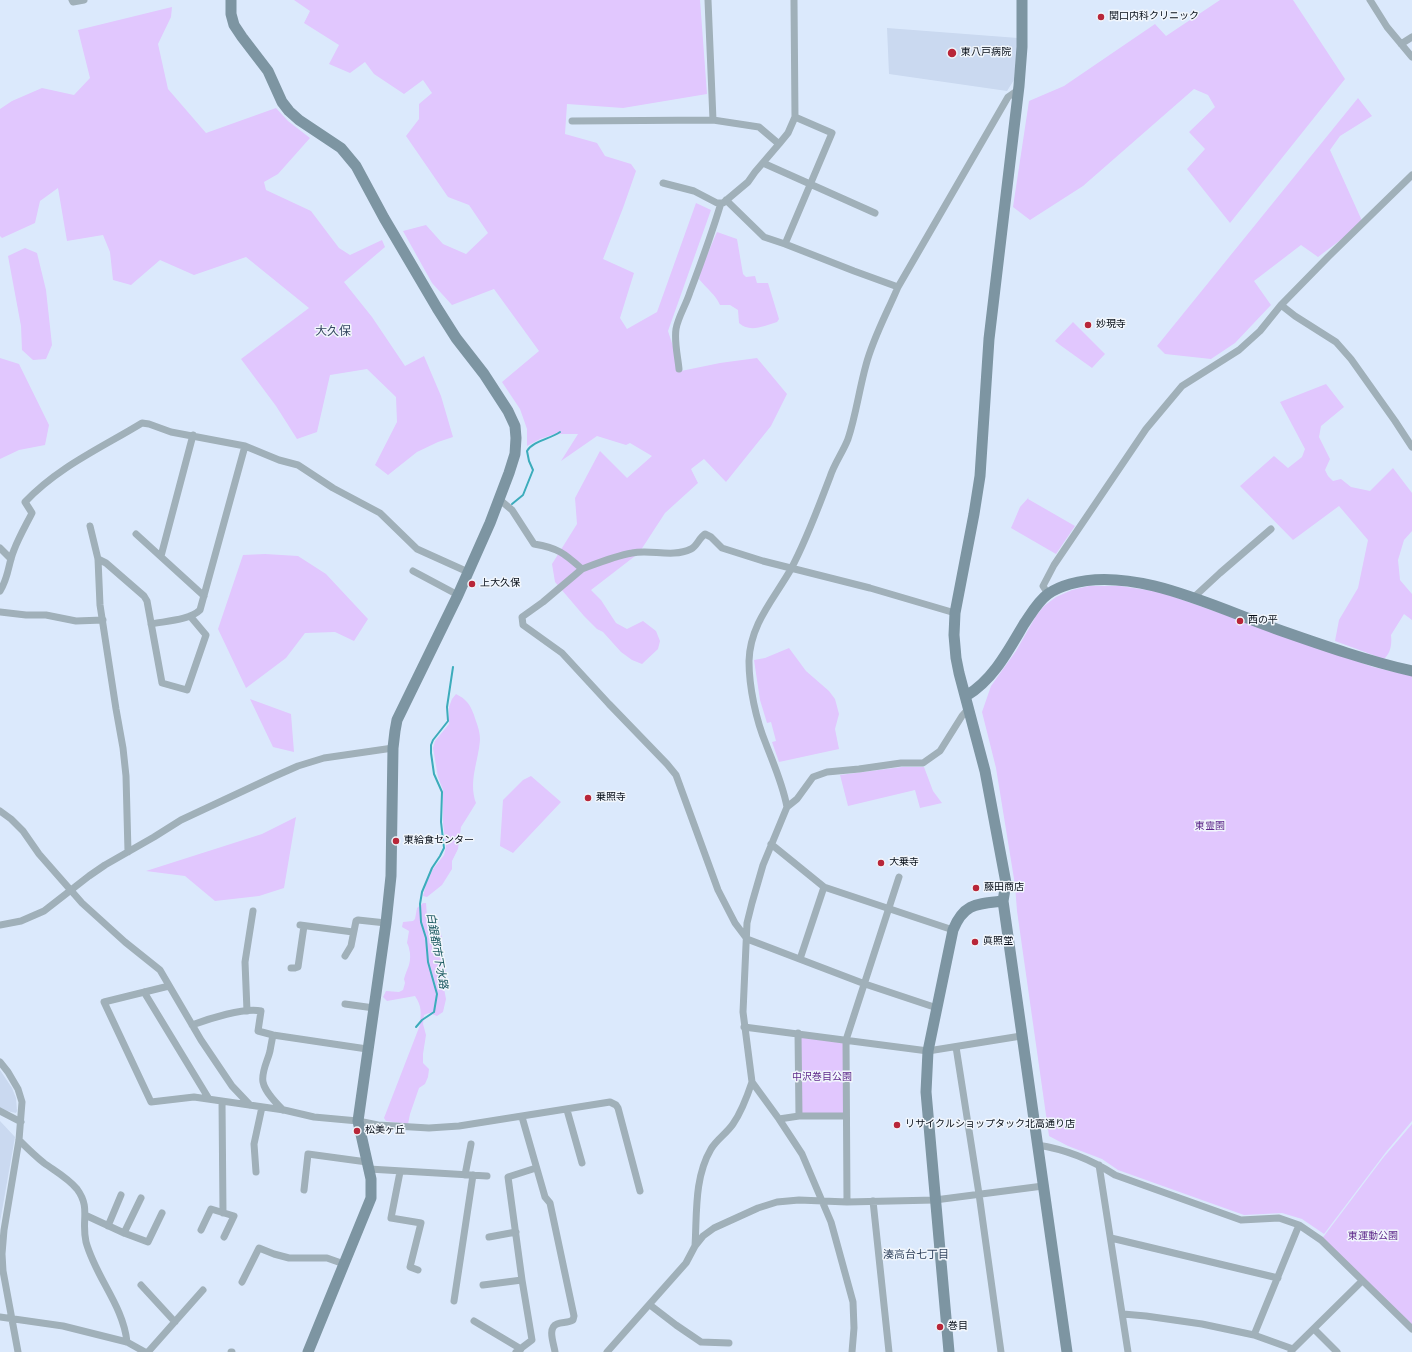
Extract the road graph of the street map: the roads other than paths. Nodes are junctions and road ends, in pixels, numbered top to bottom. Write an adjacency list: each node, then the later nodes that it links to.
1 (72, 0): 2 (street)
2 (84, 0)
3 (232, 0): 29 (street)
4 (708, 0): 13 (street)
5 (794, 0): 12 (street)
6 (1022, 0): 11 (street)
7 (1370, 0): 9 (street)
8 (1412, 37): 9 (street)
9 (1401, 44): 10 (street)
10 (1412, 57)
11 (1018, 90): 23 (street); 47 (street)
12 (794, 117): 15 (street); 19 (street)
13 (714, 120): 14 (street); 15 (street)
14 (572, 121)
15 (779, 144): 16 (street)
16 (763, 163): 19 (street); 20 (street)
17 (1412, 175): 24 (street)
18 (663, 184): 20 (street)
19 (810, 185): 21 (street); 22 (street)
20 (724, 202): 22 (street); 25 (street)
21 (875, 213)
22 (786, 244): 23 (street)
23 (898, 287): 37 (street)
24 (1281, 305): 28 (street); 42 (street)
25 (679, 369)
26 (193, 435): 27 (street); 34 (street); 36 (street)
27 (245, 446): 40 (street); 44 (street)
28 (1412, 447)
29 (500, 500): 38 (street); 40 (street)
30 (90, 526): 35 (street)
31 (1271, 529): 45 (street)
32 (136, 534): 34 (street)
33 (0, 548): 36 (street)
34 (160, 556): 44 (street)
35 (98, 558): 49 (street); 50 (street)
36 (11, 559): 41 (street)
37 (791, 568): 38 (street); 47 (street); 55 (street)
38 (582, 569): 69 (street)
39 (413, 571): 43 (street)
40 (468, 572): 43 (street)
41 (0, 591)
42 (1048, 594): 45 (street); 52 (street)
43 (458, 595): 54 (street)
44 (204, 596): 48 (street)
45 (1193, 598): 51 (street)
46 (0, 612): 49 (street)
47 (955, 613): 52 (street)
48 (190, 616): 50 (street); 50 (street)
49 (103, 620): 58 (street)
50 (152, 624)
51 (1412, 670)
52 (966, 696): 53 (street)
53 (969, 708): 55 (street); 62 (street)
54 (393, 748): 58 (street); 65 (street)
55 (787, 807): 57 (street)
56 (0, 811): 61 (street)
57 (771, 844): 60 (street); 69 (street)
58 (128, 852): 61 (street)
59 (899, 877): 63 (street)
60 (824, 887): 63 (street); 71 (street)
61 (71, 890): 66 (street); 74 (street)
62 (1003, 901): 67 (street); 84 (street)
63 (889, 909): 67 (street); 73 (street)
64 (253, 911): 79 (street)
65 (386, 923): 68 (street); 77 (street)
66 (0, 925)
67 (953, 930): 78 (street)
68 (353, 932): 70 (street); 72 (street)
69 (747, 939): 71 (street); 81 (street)
70 (345, 956)
71 (800, 959): 73 (street)
72 (291, 968)
73 (865, 984): 78 (street); 85 (street)
74 (169, 986): 75 (street); 80 (street)
75 (144, 992): 91 (street); 91 (street)
76 (344, 1004): 77 (street)
77 (374, 1008): 87 (street)
78 (937, 1008): 88 (street)
79 (247, 1011): 80 (street); 83 (street)
80 (192, 1025): 93 (street)
81 (744, 1027): 82 (street); 90 (street)
82 (798, 1033): 85 (street); 98 (street)
83 (273, 1035): 87 (street); 95 (street)
84 (1021, 1036): 86 (street); 106 (street)
85 (846, 1040): 88 (street); 99 (street)
86 (956, 1047): 88 (street); 118 (street)
87 (368, 1048): 102 (street)
88 (928, 1051): 121 (street)
89 (0, 1062): 103 (street)
90 (752, 1082): 101 (street); 136 (street)
91 (209, 1099): 92 (street)
92 (222, 1101): 93 (street); 125 (street)
93 (251, 1106): 94 (street)
94 (262, 1108): 95 (street); 111 (street)
95 (284, 1110): 102 (street)
96 (567, 1110): 100 (street); 107 (street); 117 (street)
97 (0, 1111): 103 (street)
98 (798, 1116): 99 (street); 101 (street)
99 (846, 1116): 124 (street)
100 (522, 1117): 102 (street); 110 (street)
101 (780, 1119): 123 (street)
102 (358, 1121): 109 (street)
103 (21, 1122): 104 (street)
104 (19, 1140): 127 (street); 150 (street)
105 (472, 1144): 113 (street)
106 (1037, 1144): 108 (street); 115 (street)
107 (582, 1163)
108 (1099, 1165): 128 (street); 135 (street)
109 (368, 1166): 112 (street); 116 (street); 137 (street)
110 (536, 1168): 131 (street); 164 (street)
111 (256, 1172)
112 (400, 1172): 113 (street); 138 (street)
113 (469, 1175): 114 (street); 146 (street)
114 (487, 1176)
115 (1043, 1186): 118 (street); 170 (street)
116 (304, 1190)
117 (640, 1191)
118 (979, 1194): 121 (street); 169 (street)
119 (121, 1196): 129 (street)
120 (141, 1198): 132 (street)
121 (935, 1200): 122 (street); 168 (street)
122 (873, 1201): 124 (street); 167 (street)
123 (824, 1202): 124 (street); 136 (street); 166 (street)
124 (847, 1202)
125 (224, 1213): 130 (street); 133 (street)
126 (162, 1214): 132 (street)
127 (85, 1215): 129 (street); 156 (street)
128 (1298, 1225): 139 (street); 141 (street)
129 (108, 1226): 132 (street)
130 (201, 1230)
131 (516, 1232): 134 (street); 140 (street)
132 (124, 1233)
133 (224, 1237)
134 (489, 1237)
135 (1111, 1238): 139 (street); 148 (street)
136 (695, 1246): 147 (street)
137 (344, 1264): 142 (street); 163 (street)
138 (418, 1270)
139 (1278, 1278): 155 (street)
140 (522, 1280): 144 (street); 158 (street)
141 (1362, 1281): 153 (street); 154 (street)
142 (242, 1282)
143 (141, 1285): 152 (street)
144 (483, 1285)
145 (203, 1290): 152 (street)
146 (454, 1301)
147 (650, 1305): 157 (street); 165 (street)
148 (1122, 1314): 155 (street); 171 (street)
149 (0, 1317): 150 (street)
150 (11, 1319): 156 (street); 160 (street)
151 (474, 1321): 158 (street)
152 (174, 1322): 162 (street)
153 (1314, 1329): 159 (street); 172 (street)
154 (1412, 1329)
155 (1254, 1335): 159 (street)
156 (127, 1342): 161 (street)
157 (729, 1343)
158 (519, 1350)
159 (1292, 1351)
160 (18, 1352)
161 (145, 1352)
162 (148, 1352)
163 (308, 1352)
164 (555, 1352)
165 (607, 1352)
166 (852, 1352)
167 (889, 1352)
168 (949, 1352)
169 (1001, 1352)
170 (1066, 1352)
171 (1128, 1352)
172 (1337, 1352)

